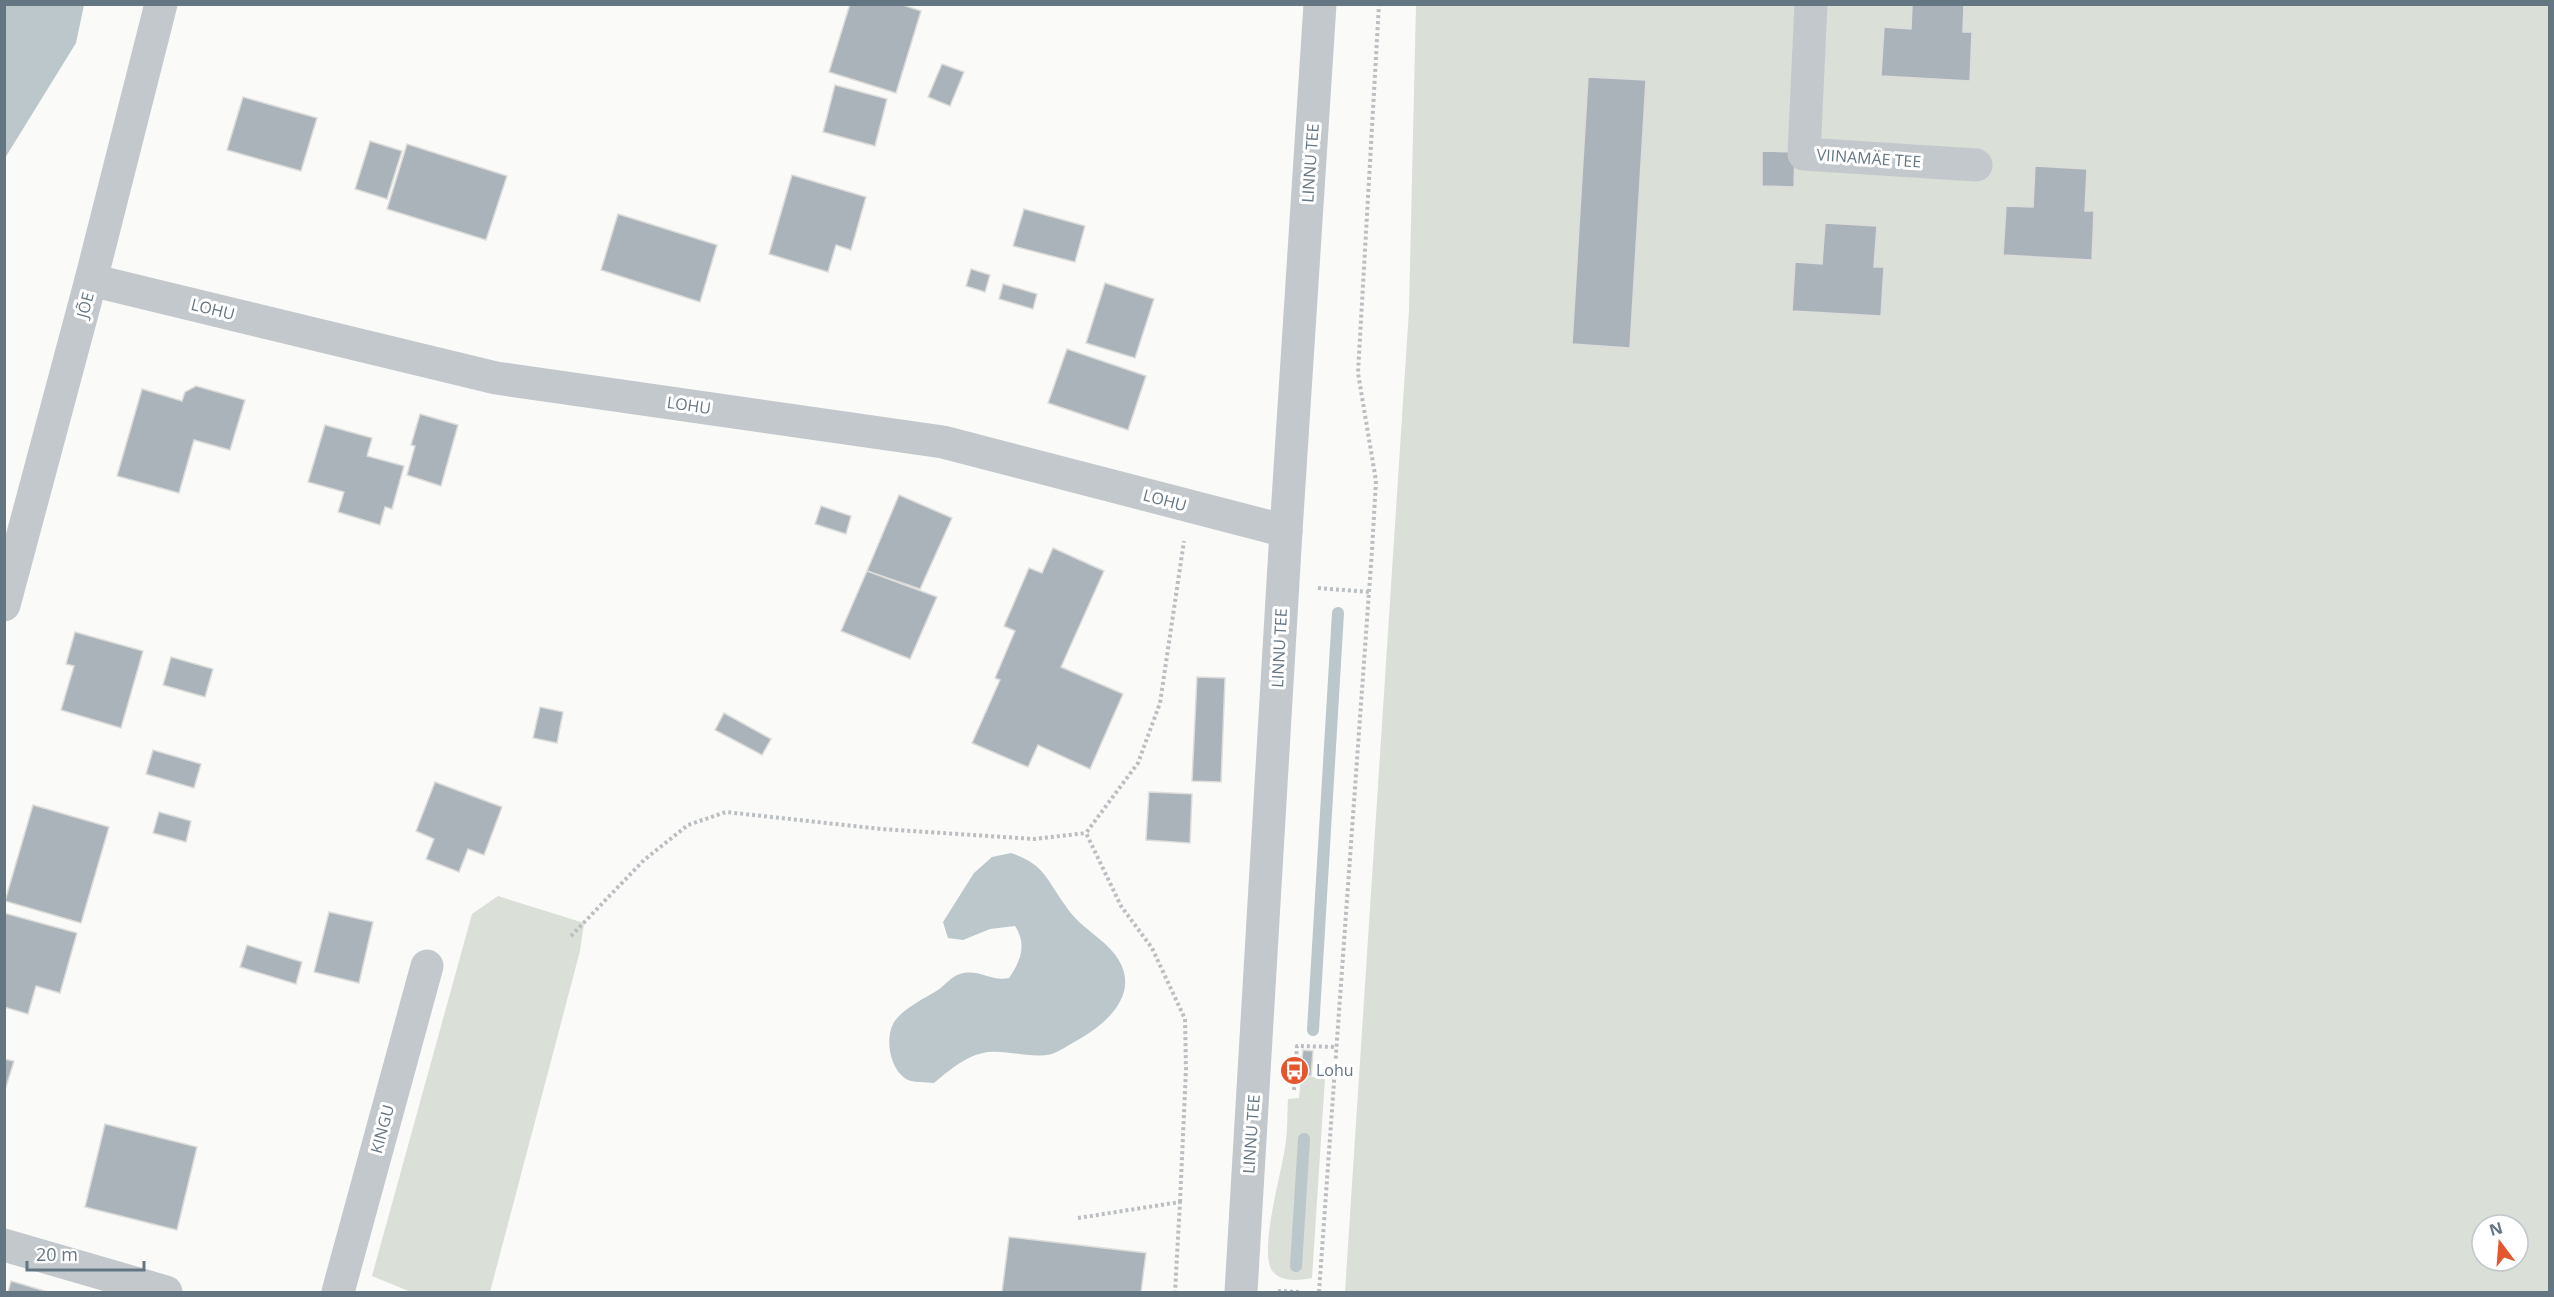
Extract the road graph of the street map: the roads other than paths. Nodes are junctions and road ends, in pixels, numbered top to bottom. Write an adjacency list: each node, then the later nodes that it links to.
1 (161, 4): 5 (street, JÕE)
2 (1320, 4): 6 (street, LINNU TEE)
3 (1811, 4): 4 (street, VIINAMÄE TEE)
4 (1976, 165)
5 (91, 280): 6 (street, LOHU); 7 (street, JÕE)
6 (1286, 531): 12 (street, LINNU TEE)
7 (4, 604)
8 (427, 966): 11 (street, KINGU)
9 (4, 1245): 10 (street)
10 (166, 1293)
11 (338, 1293)
12 (1241, 1293)

